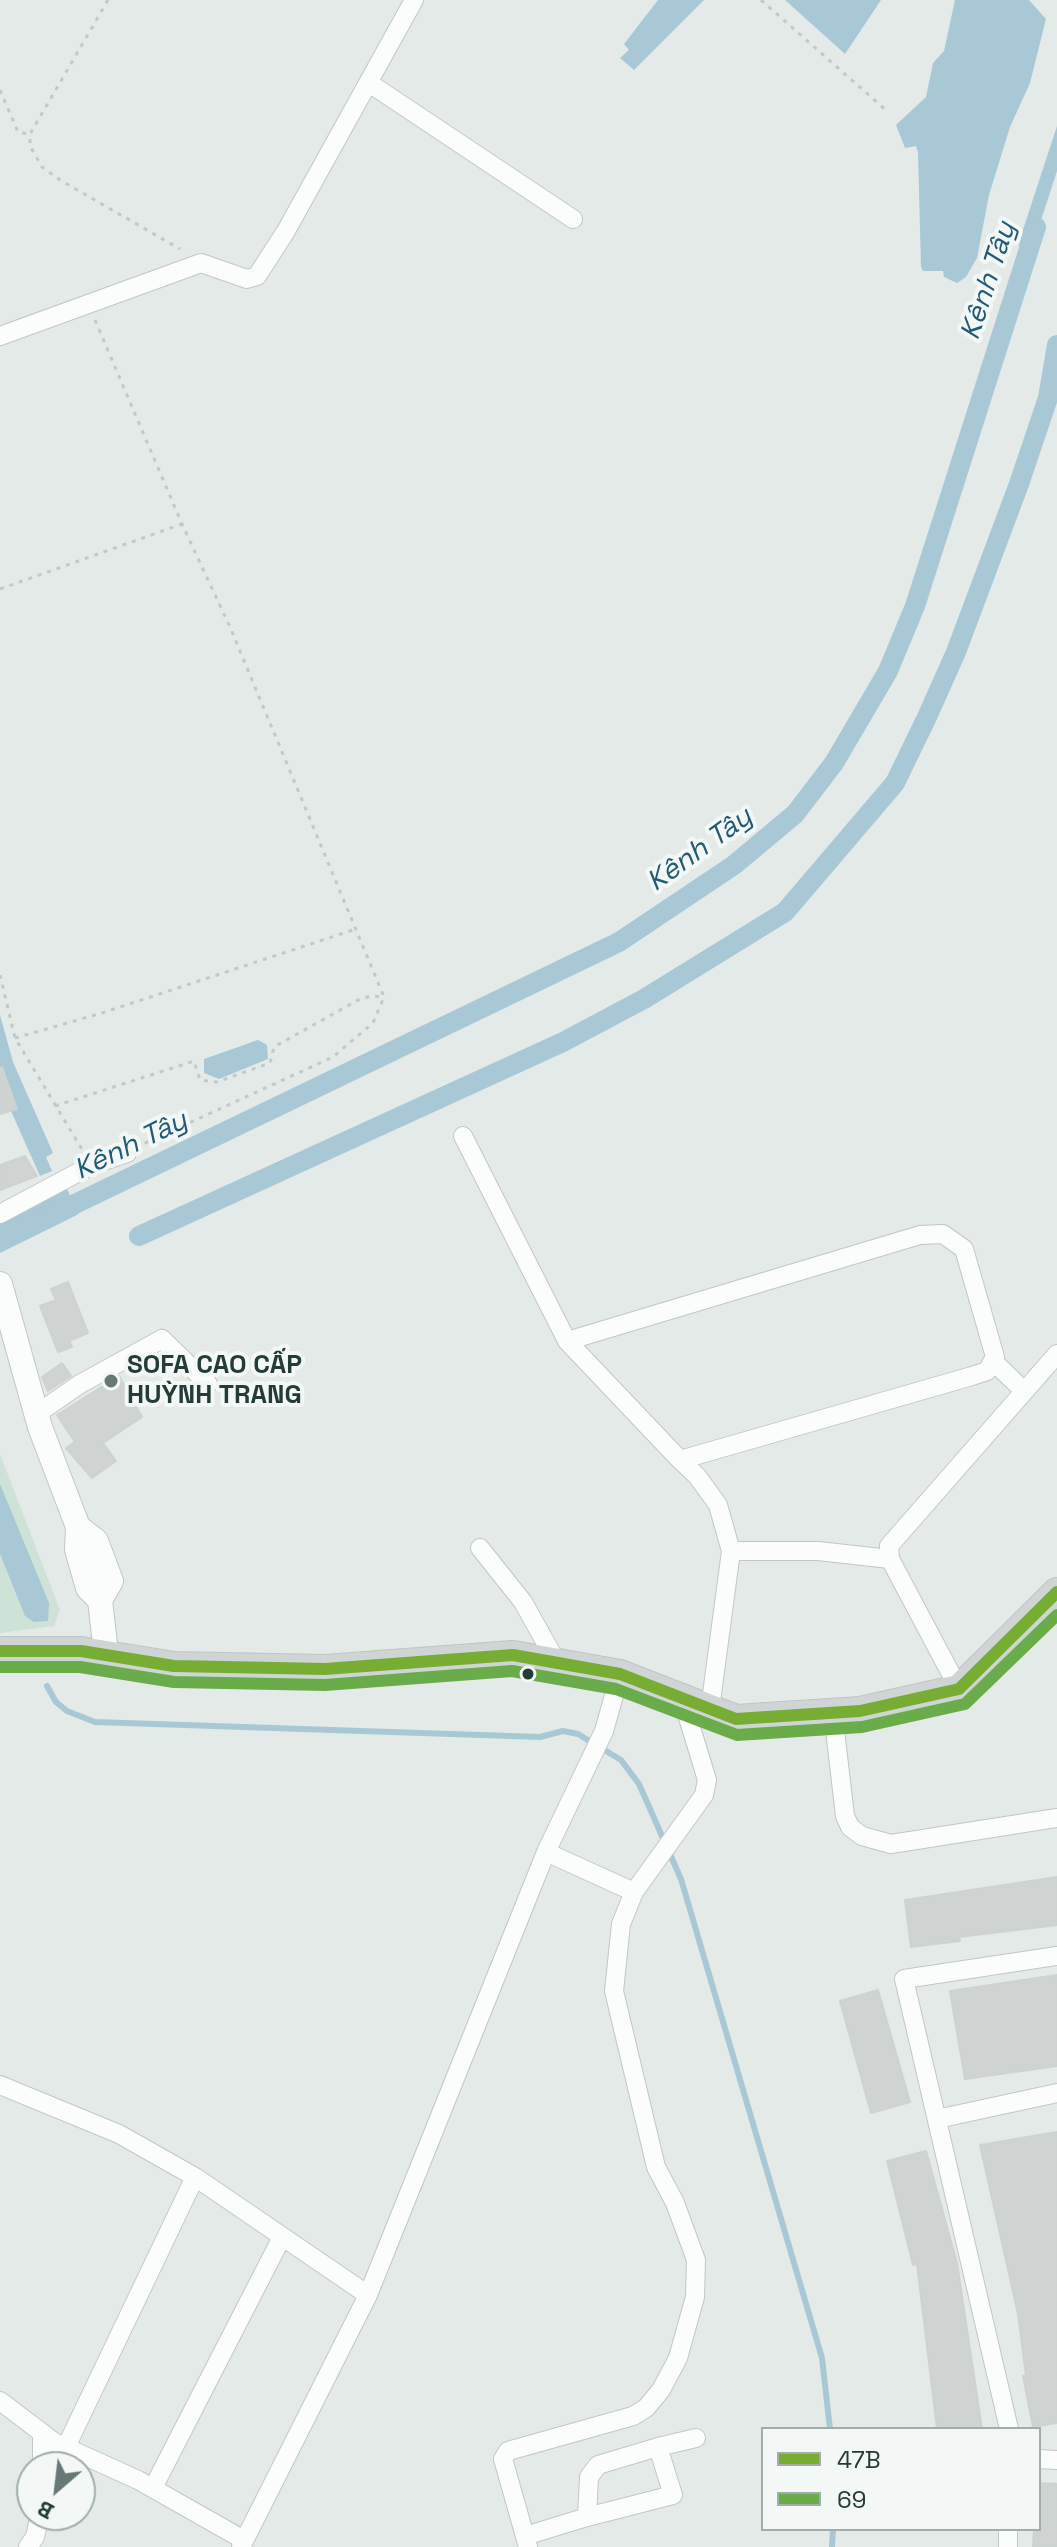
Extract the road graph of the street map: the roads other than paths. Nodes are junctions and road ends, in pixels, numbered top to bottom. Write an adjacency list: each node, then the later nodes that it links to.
1 (410, 2): 2 (street)
2 (362, 90): 3 (street); 4 (street)
3 (573, 219)
4 (190, 258): 5 (street); 6 (street)
5 (196, 285)
6 (0, 336)
7 (463, 1136): 11 (street)
8 (127, 1153): 9 (street)
9 (0, 1214)
10 (0, 1284): 16 (main road)
11 (567, 1341): 13 (street); 17 (street)
12 (1057, 1354): 15 (street)
13 (995, 1363): 15 (street); 17 (street)
14 (208, 1384): 16 (street)
15 (1024, 1391): 20 (street)
16 (38, 1413): 23 (main road)
17 (680, 1460): 19 (street)
18 (480, 1548): 24 (street)
19 (731, 1551): 20 (street); 28 (street)
20 (890, 1559): 26 (street)
21 (1057, 1592): 26 (main road)
22 (0, 1651): 23 (main road)
23 (106, 1653): 24 (main road)
24 (557, 1663): 25 (main road)
25 (620, 1674): 27 (main road); 31 (street)
26 (959, 1689): 29 (main road)
27 (682, 1698): 28 (main road); 32 (street)
28 (710, 1709): 29 (main road)
29 (833, 1713): 30 (street)
30 (1057, 1818)
31 (546, 1852): 32 (street); 39 (street)
32 (637, 1887): 49 (street)
33 (1057, 1956): 36 (street)
34 (0, 2085): 37 (street)
35 (1057, 2093): 36 (street)
36 (937, 2119): 41 (street)
37 (195, 2177): 38 (street); 44 (street)
38 (282, 2237): 39 (street); 47 (street)
39 (368, 2295): 50 (street)
40 (0, 2401): 42 (street)
41 (1009, 2427)
42 (42, 2433): 44 (street); 46 (street)
43 (696, 2438): 45 (street)
44 (66, 2447): 47 (street)
45 (658, 2447): 48 (street); 48 (street)
46 (42, 2451)
47 (153, 2488): 50 (street)
48 (587, 2517): 49 (street)
49 (526, 2542)
50 (243, 2544)

